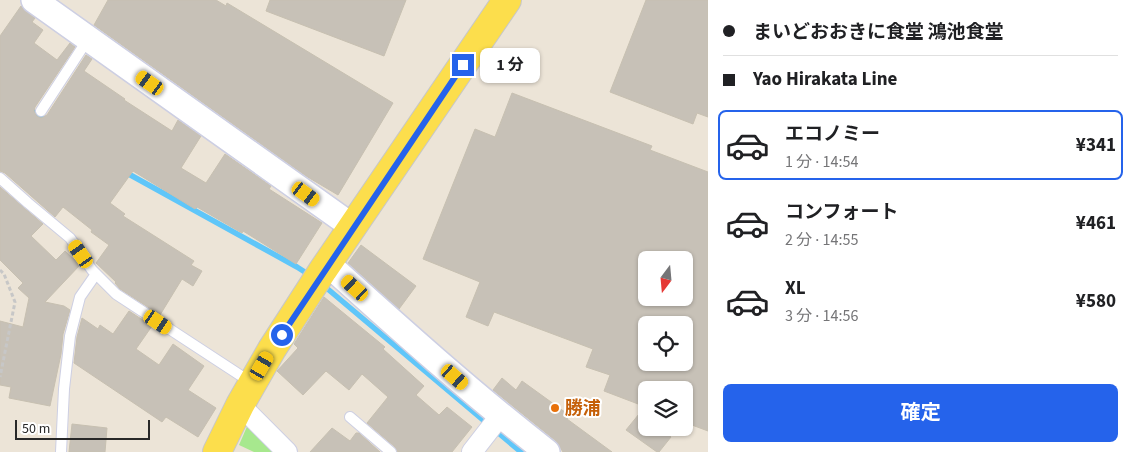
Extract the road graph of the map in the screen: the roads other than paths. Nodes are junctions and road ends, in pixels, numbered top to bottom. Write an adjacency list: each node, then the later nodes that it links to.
1 (507, 0): 6 (main road)
2 (48, 7): 3 (street)
3 (88, 39): 4 (lane); 6 (street)
4 (41, 111)
5 (0, 178): 7 (lane)
6 (353, 227): 8 (main road)
7 (96, 274): 9 (lane); 13 (lane)
8 (321, 275): 9 (main road); 11 (street)
9 (246, 394): 14 (main road); 15 (street)
10 (350, 417): 16 (lane)
11 (500, 417): 12 (street); 17 (street)
12 (478, 445)
13 (61, 452)
14 (217, 452)
15 (287, 452)
16 (391, 452)
17 (547, 452)

